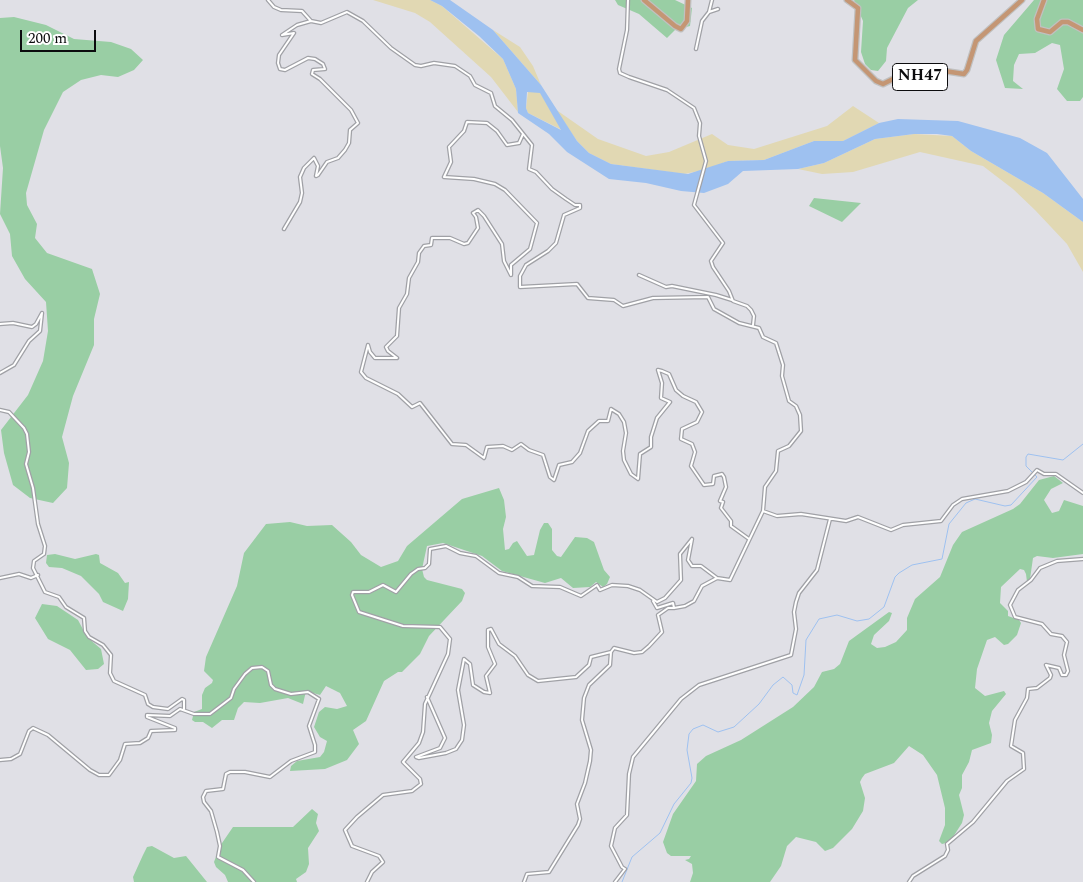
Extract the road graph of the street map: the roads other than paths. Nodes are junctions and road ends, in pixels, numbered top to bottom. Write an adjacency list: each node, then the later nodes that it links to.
1 (268, 0): 11 (street)
2 (628, 0): 17 (street)
3 (644, 0): 4 (highway)
4 (688, 0)
5 (712, 0): 10 (street)
6 (846, 0): 7 (highway, NH47)
7 (1022, 0)
8 (1044, 0): 12 (highway)
9 (718, 9): 10 (street)
10 (709, 12): 13 (street)
11 (311, 21): 14 (street); 15 (street)
12 (1083, 30)
13 (696, 49)
14 (523, 134): 19 (street); 25 (street)
15 (284, 229)
16 (640, 275): 17 (street)
17 (732, 300): 19 (street)
18 (0, 324): 20 (street)
19 (753, 325): 23 (street)
20 (0, 373)
21 (0, 410): 27 (street)
22 (1083, 492): 24 (street)
23 (763, 511): 24 (street); 25 (street)
24 (830, 519): 39 (street)
25 (749, 539): 29 (street)
26 (1083, 559): 40 (street)
27 (38, 575): 28 (street); 34 (street)
28 (0, 578)
29 (718, 578): 30 (street); 31 (street)
30 (653, 601): 31 (street); 33 (street)
31 (674, 608): 32 (street)
32 (611, 652): 33 (street); 38 (street)
33 (427, 697): 37 (street)
34 (184, 709): 35 (street); 36 (street)
35 (0, 760)
36 (254, 882)
37 (367, 882)
38 (524, 882)
39 (615, 882)
40 (909, 882)

